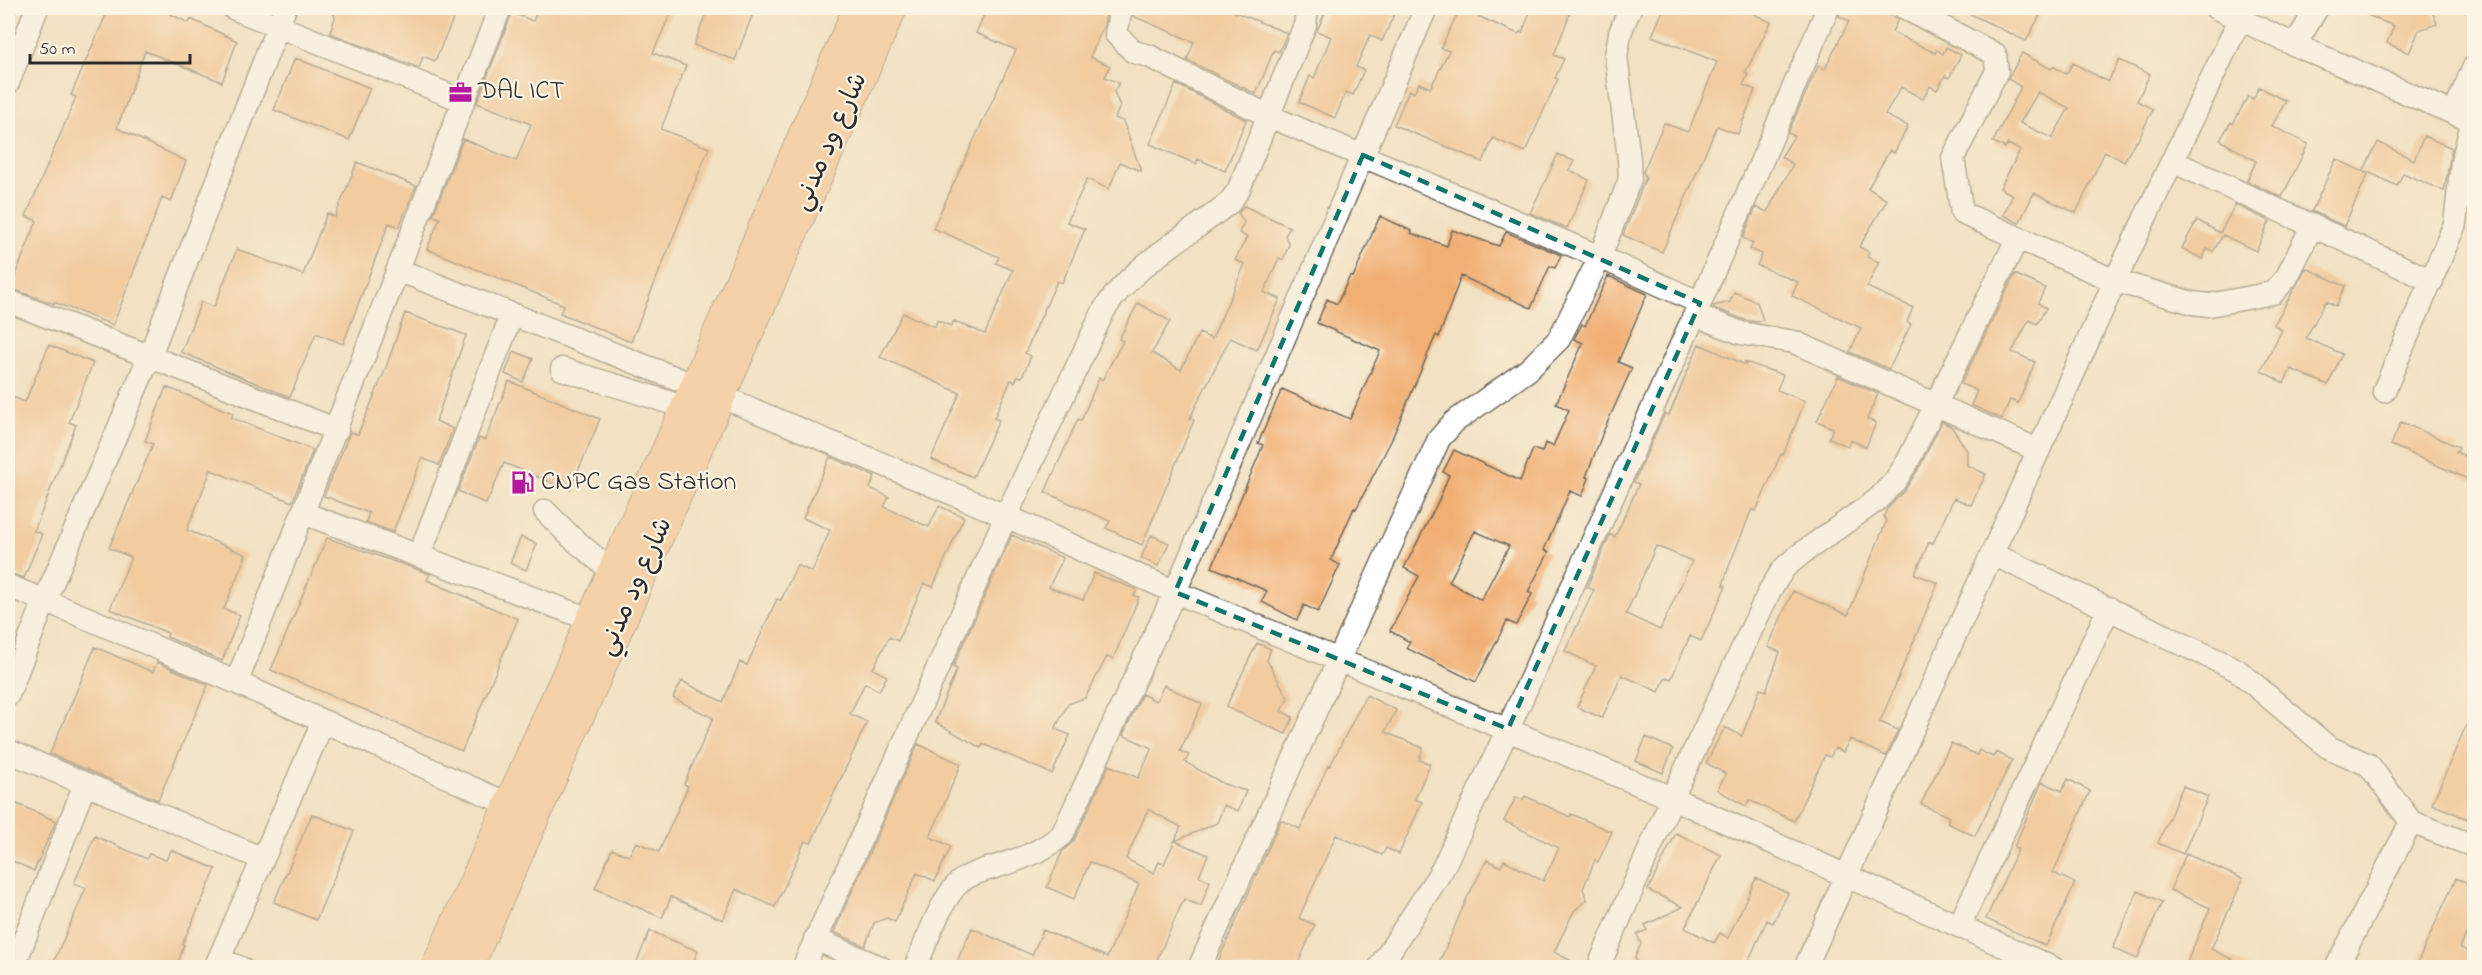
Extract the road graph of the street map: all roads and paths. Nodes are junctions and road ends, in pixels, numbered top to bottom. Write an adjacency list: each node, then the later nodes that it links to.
1 (38, 8): 18 (street)
2 (233, 8): 14 (street)
3 (500, 8): 19 (street)
4 (860, 8): 36 (highway, شارع ود مدني)
5 (890, 8): 36 (highway, شارع ود مدني)
6 (1122, 8): 20 (street)
7 (1306, 8): 20 (street)
8 (1426, 8): 22 (street)
9 (1630, 8): 26 (street)
10 (1828, 8): 31 (street)
11 (1905, 8): 25 (street)
12 (2216, 8): 15 (street)
13 (2317, 8): 16 (street)
14 (282, 16): 19 (street); 33 (street)
15 (2240, 19): 16 (street); 23 (street)
16 (2295, 45): 21 (street)
17 (2475, 67): 21 (street)
18 (8, 83)
19 (464, 101): 27 (street)
20 (1269, 116): 22 (street); 42 (street)
21 (2467, 118): 29 (street)
22 (1364, 155): 26 (street); 47 (street)
23 (2172, 161): 24 (street); 28 (street)
24 (2312, 226): 28 (street); 29 (street)
25 (2017, 239): 28 (street); 37 (street)
26 (1600, 256): 31 (street); 51 (street)
27 (398, 270): 32 (street); 38 (street)
28 (2115, 281): 39 (street)
29 (2432, 281): 35 (street)
30 (8, 301): 33 (street)
31 (1698, 309): 37 (street); 55 (street)
32 (512, 314): 36 (street); 44 (street)
33 (150, 355): 38 (street); 48 (street)
34 (562, 369): 36 (street)
35 (2384, 391)
36 (701, 397): 42 (street); 45 (highway, شارع ود مدني); 70 (highway, شارع ود مدني)
37 (1936, 403): 39 (street); 58 (street)
38 (337, 429): 41 (street)
39 (2038, 450): 43 (street)
40 (545, 511): 45 (street)
41 (303, 513): 44 (street); 52 (street)
42 (1006, 516): 47 (street); 65 (street)
43 (1993, 554): 49 (street); 63 (street)
44 (419, 556): 50 (street)
45 (614, 573): 50 (highway, شارع ود مدني)
46 (8, 585): 48 (street)
47 (1175, 592): 51 (street); 73 (street)
48 (45, 600): 52 (street); 53 (street)
49 (2109, 608): 60 (street); 64 (street)
50 (592, 620): 59 (highway, شارع ود مدني)
51 (1338, 658): 55 (street); 74 (street)
52 (237, 681): 54 (street)
53 (8, 694)
54 (323, 722): 59 (street); 62 (street)
55 (1508, 729): 58 (street); 75 (street)
56 (8, 751): 57 (street)
57 (85, 784): 62 (street); 67 (street)
58 (1672, 798): 63 (street); 76 (street)
59 (510, 804): 69 (highway, شارع ود مدني)
60 (2411, 822): 61 (street); 79 (street)
61 (2475, 846)
62 (263, 859): 66 (street)
63 (1845, 874): 64 (street); 77 (street)
64 (1959, 926): 78 (street)
65 (815, 939): 71 (street); 72 (street)
66 (217, 963): 68 (street)
67 (13, 968)
68 (241, 968)
69 (438, 968)
70 (466, 968)
71 (803, 968)
72 (882, 968)
73 (915, 968)
74 (1199, 968)
75 (1379, 968)
76 (1599, 968)
77 (1805, 968)
78 (2053, 968)
79 (2336, 968)

